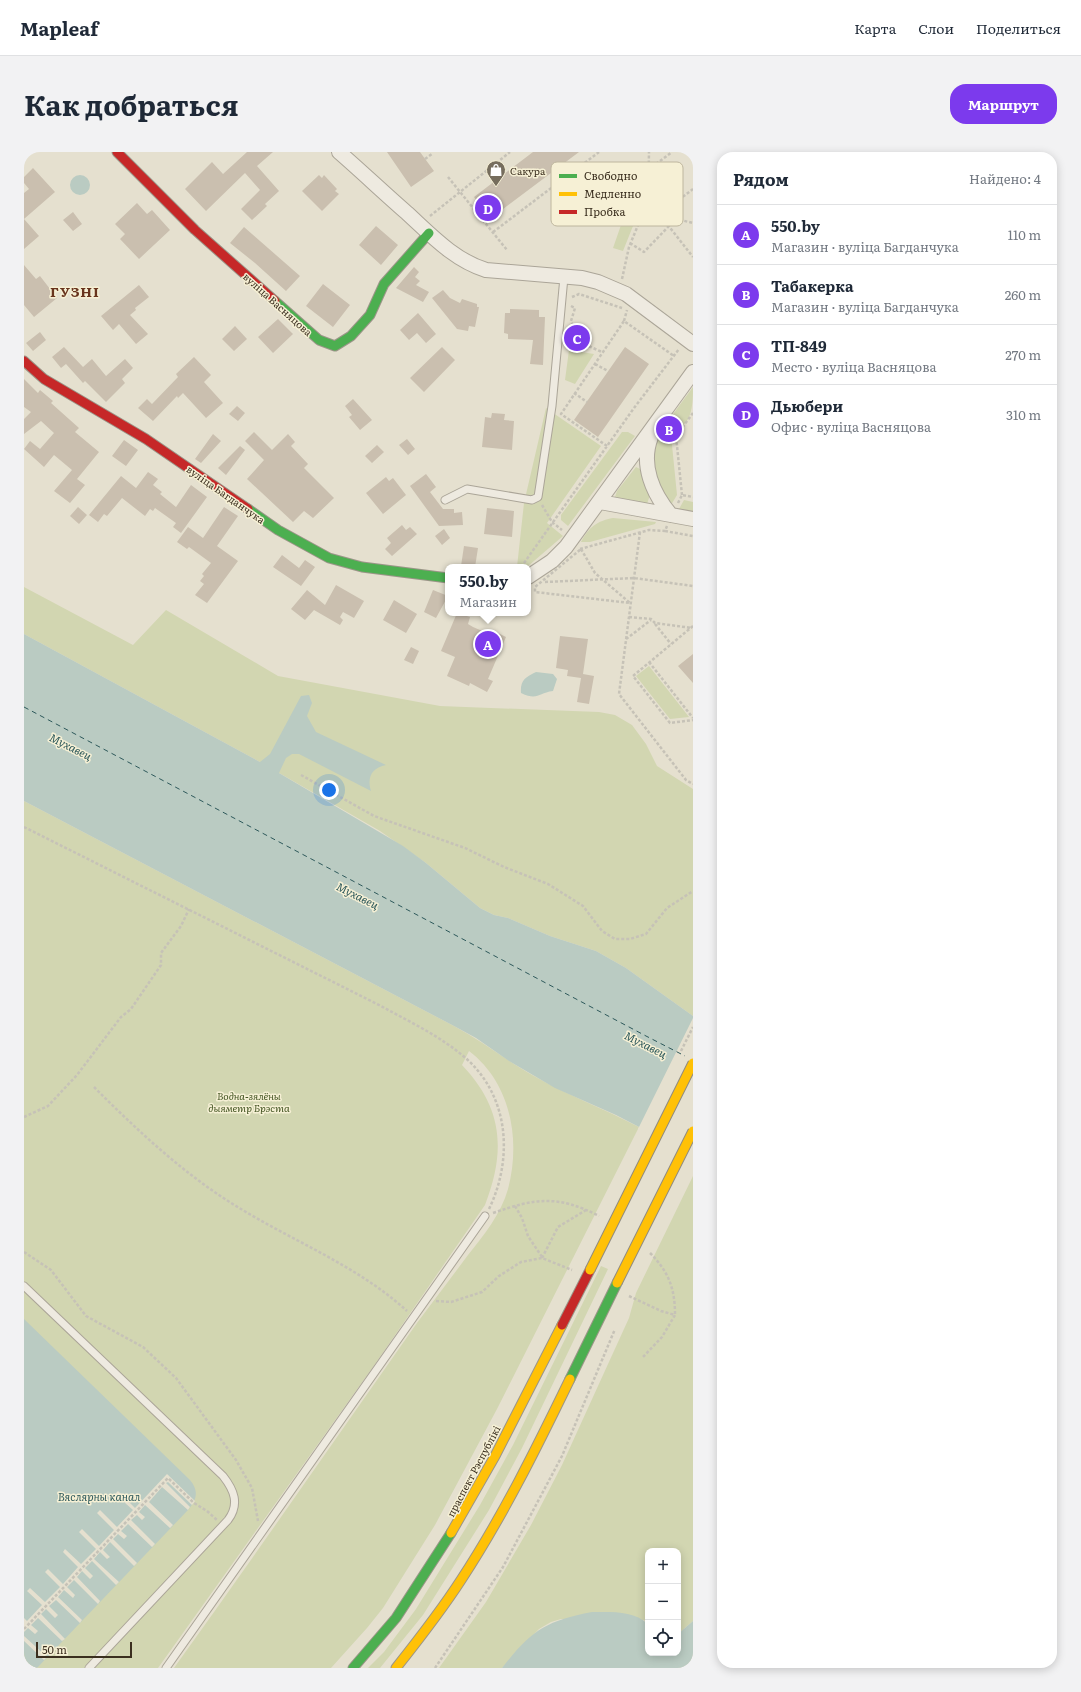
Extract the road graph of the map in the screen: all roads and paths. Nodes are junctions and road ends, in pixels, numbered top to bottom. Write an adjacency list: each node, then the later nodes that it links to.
1 (117, 152): 23 (main road, вуліца Васняцова)
2 (339, 152): 23 (street)
3 (510, 152): 15 (path)
4 (599, 152): 9 (path)
5 (649, 152): 10 (path)
6 (672, 152): 11 (path)
7 (432, 154): 8 (path)
8 (425, 159)
9 (586, 162)
10 (648, 162)
11 (658, 162)
12 (448, 177): 15 (path)
13 (551, 188): 22 (path)
14 (693, 189): 16 (path)
15 (460, 191): 17 (path); 22 (path)
16 (683, 197)
17 (430, 216)
18 (683, 220): 19 (path)
19 (693, 222)
20 (637, 226): 24 (path)
21 (669, 226): 24 (path); 26 (path)
22 (493, 232): 25 (path)
23 (429, 233): 27 (street)
24 (630, 243): 28 (path)
25 (507, 250)
26 (693, 257)
27 (564, 276): 30 (street); 44 (lane)
28 (622, 284)
29 (624, 321): 32 (path); 32 (path); 33 (path)
30 (693, 344)
31 (679, 349): 33 (path)
32 (602, 352): 35 (path)
33 (674, 356): 42 (path)
34 (24, 361): 58 (main road, вуліца Багданчука)
35 (594, 364): 36 (path); 38 (path)
36 (608, 371)
37 (693, 372): 41 (street)
38 (574, 394): 39 (path); 42 (path)
39 (587, 402)
40 (693, 413): 43 (path)
41 (657, 423): 47 (street); 48 (street)
42 (607, 446): 50 (path)
43 (682, 495): 45 (path); 48 (path)
44 (538, 497): 46 (lane); 50 (path)
45 (693, 497)
46 (444, 500)
47 (600, 502): 48 (street); 60 (street)
48 (672, 516): 49 (street); 51 (path)
49 (693, 519)
50 (552, 522): 53 (path); 57 (path)
51 (665, 531): 52 (path); 54 (path)
52 (640, 532): 56 (path); 59 (path)
53 (565, 533)
54 (693, 536)
55 (577, 546): 56 (path)
56 (581, 549): 60 (path); 61 (path)
57 (524, 564)
58 (445, 578)
59 (634, 578): 61 (path); 62 (path); 63 (path)
60 (534, 579): 61 (path); 63 (path)
61 (601, 580): 63 (path)
62 (693, 586)
63 (630, 603): 64 (path)
64 (628, 617): 65 (path); 68 (path)
65 (651, 619): 66 (path); 68 (path)
66 (655, 623): 67 (path); 69 (path)
67 (692, 627): 69 (path)
68 (626, 639): 73 (path)
69 (671, 644): 70 (path)
70 (649, 662): 71 (path); 71 (path)
71 (693, 719)
72 (301, 776): 75 (path)
73 (693, 784)
74 (24, 827): 76 (path)
75 (693, 891)
76 (189, 910): 79 (path); 83 (path)
77 (693, 1063): 105 (main road, праспект Рэспублікі, bridge)
78 (94, 1087): 97 (path)
79 (24, 1117)
80 (693, 1131): 106 (main road, bridge)
81 (515, 1206): 82 (path); 83 (path); 87 (path)
82 (586, 1210): 84 (path); 87 (path)
83 (485, 1216): 94 (lane)
84 (601, 1217)
85 (649, 1251): 96 (path)
86 (24, 1252): 101 (path)
87 (542, 1258): 89 (path); 94 (path)
88 (574, 1267): 89 (path)
89 (573, 1270): 90 (path)
90 (569, 1277)
91 (24, 1286): 103 (lane)
92 (631, 1290): 93 (path)
93 (628, 1296): 95 (path); 96 (path)
94 (425, 1300): 97 (lane)
95 (626, 1304)
96 (675, 1315): 99 (path)
97 (413, 1317): 101 (lane)
98 (616, 1325): 107 (path)
99 (643, 1357)
100 (207, 1511): 102 (path)
101 (261, 1535): 104 (lane)
102 (24, 1629)
103 (89, 1668)
104 (166, 1668)
105 (353, 1668)
106 (396, 1668)
107 (435, 1668)

